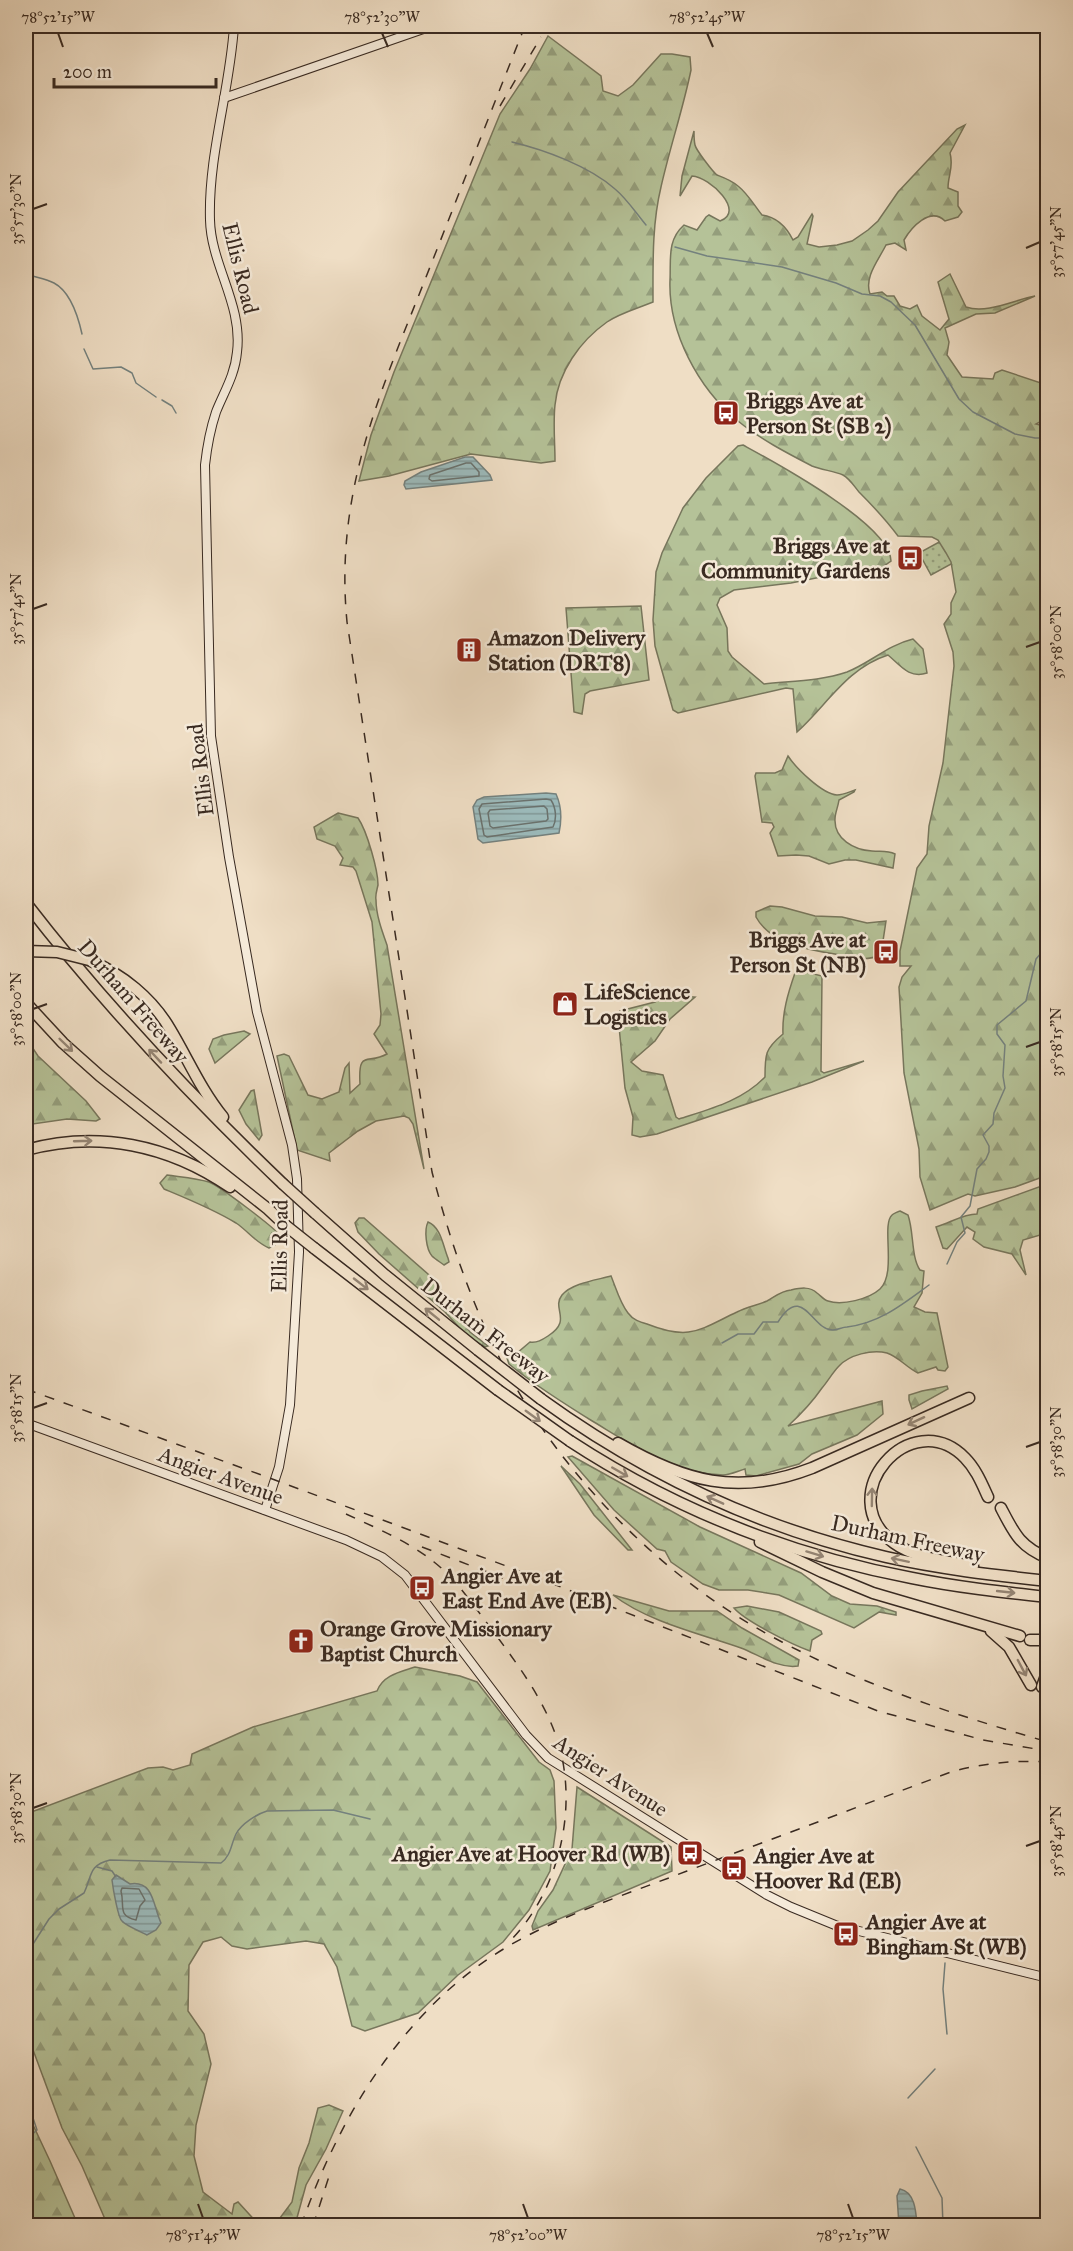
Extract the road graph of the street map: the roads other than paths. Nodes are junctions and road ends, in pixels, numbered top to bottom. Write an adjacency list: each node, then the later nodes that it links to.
1 (234, 26): 3 (main road, Ellis Road)
2 (432, 26): 3 (main road)
3 (224, 98): 15 (main road, Ellis Road)
4 (26, 903): 8 (highway, Durham Freeway, one-way to 4)
5 (26, 951): 8 (highway, bridge)
6 (26, 1003): 9 (highway, Durham Freeway, one-way to 9)
7 (26, 1149): 9 (highway, one-way to 9)
8 (271, 1172): 11 (highway, Durham Freeway, one-way to 8, bridge)
9 (268, 1209): 16 (highway, Durham Freeway, one-way to 16, bridge)
10 (969, 1398): 11 (highway, one-way to 11)
11 (541, 1399): 18 (highway, Durham Freeway, one-way to 11)
12 (26, 1423): 15 (main road, Angier Avenue)
13 (988, 1497): 18 (highway, one-way to 13)
14 (1001, 1508): 17 (highway)
15 (265, 1510): 23 (main road, Angier Avenue)
16 (720, 1522): 19 (highway, Durham Freeway, one-way to 19); 20 (highway)
17 (1047, 1558)
18 (1044, 1581)
19 (1047, 1597)
20 (980, 1625): 21 (highway); 22 (highway, one-way to 22)
21 (1047, 1640)
22 (1047, 1670)
23 (1047, 1978)

